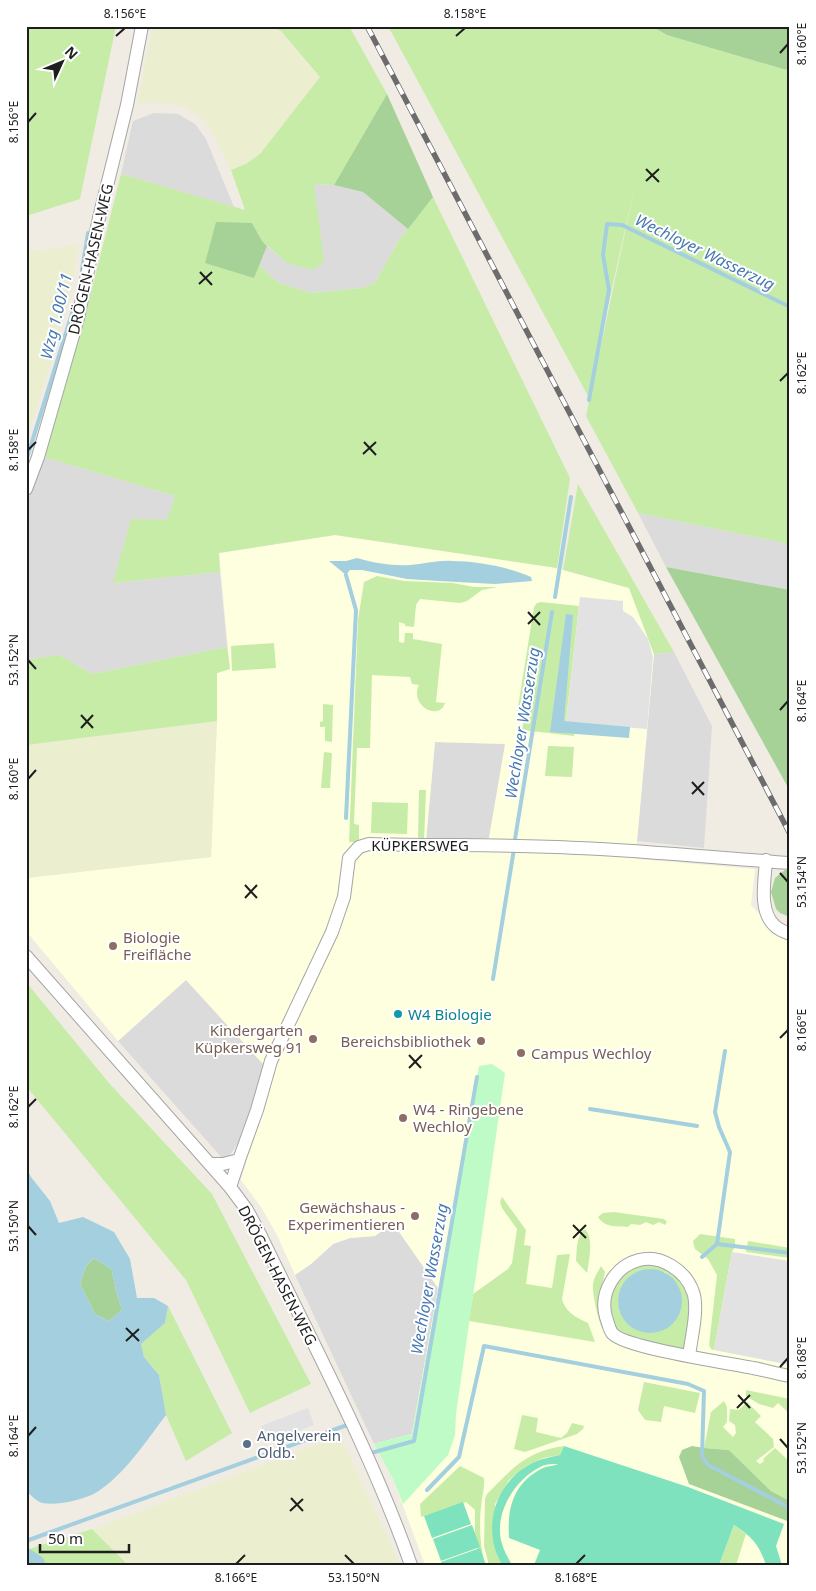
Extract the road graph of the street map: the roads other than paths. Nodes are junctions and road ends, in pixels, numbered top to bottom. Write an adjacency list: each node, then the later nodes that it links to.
1 (142, 26): 2 (street, DRÖGEN-HASEN-WEG)
2 (26, 489)
3 (766, 860): 4 (street, KÜPKERSWEG); 5 (street); 7 (street, KÜPKERSWEG)
4 (790, 863)
5 (790, 934)
6 (26, 956): 8 (street, DRÖGEN-HASEN-WEG)
7 (239, 1160): 8 (street); 9 (street, KÜPKERSWEG)
8 (210, 1164): 9 (street, DRÖGEN-HASEN-WEG)
9 (230, 1187): 12 (street, DRÖGEN-HASEN-WEG)
10 (689, 1356): 10 (street); 11 (street)
11 (790, 1376)
12 (411, 1565)

